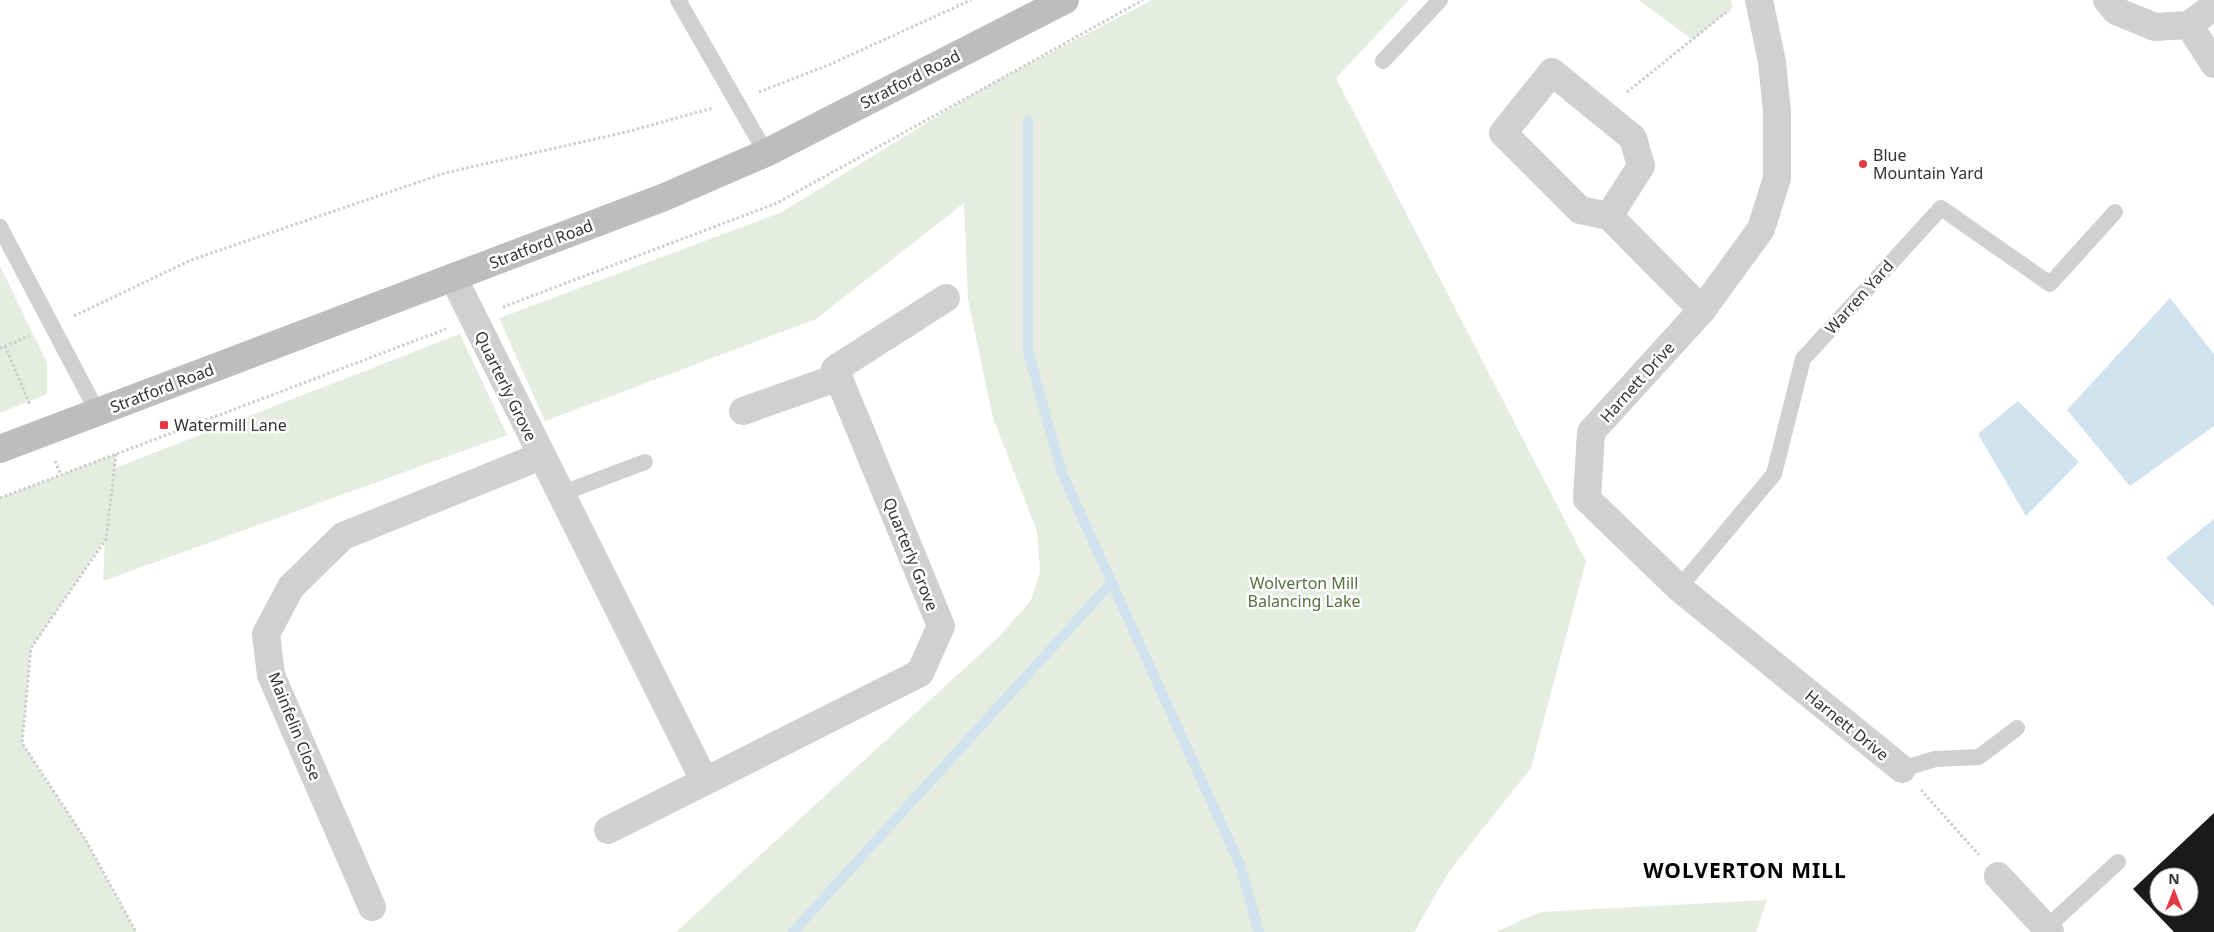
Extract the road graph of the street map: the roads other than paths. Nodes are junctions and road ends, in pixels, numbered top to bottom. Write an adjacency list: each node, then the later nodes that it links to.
1 (678, 0): 10 (lane)
2 (1064, 0): 10 (street, Stratford Road)
3 (1440, 0): 8 (lane)
4 (1759, 0): 16 (street, Harnett Drive)
5 (2107, 0): 7 (street)
6 (2214, 6): 7 (street)
7 (2190, 25): 9 (street)
8 (1383, 61)
9 (2214, 64)
10 (766, 153): 14 (street, Stratford Road)
11 (2115, 212): 24 (lane, Warren Yard)
12 (1609, 216): 12 (street); 16 (street)
13 (0, 227): 19 (lane)
14 (453, 277): 19 (street, Stratford Road); 21 (street, Quarterly Grove)
15 (946, 298): 17 (street)
16 (1702, 310): 24 (street, Harnett Drive)
17 (839, 377): 18 (street); 27 (street, Quarterly Grove)
18 (743, 411)
19 (98, 413): 20 (street, Stratford Road)
20 (0, 449)
21 (541, 456): 23 (street, Quarterly Grove); 31 (street, Mainfelin Close)
22 (645, 462): 23 (lane)
23 (560, 494): 27 (street, Quarterly Grove)
24 (1679, 588): 26 (street, Harnett Drive)
25 (2017, 728): 26 (lane)
26 (1902, 769)
27 (704, 780): 28 (street, Quarterly Grove)
28 (608, 830)
29 (2118, 862): 32 (lane)
30 (1998, 876): 32 (street)
31 (372, 907)
32 (2048, 930)

